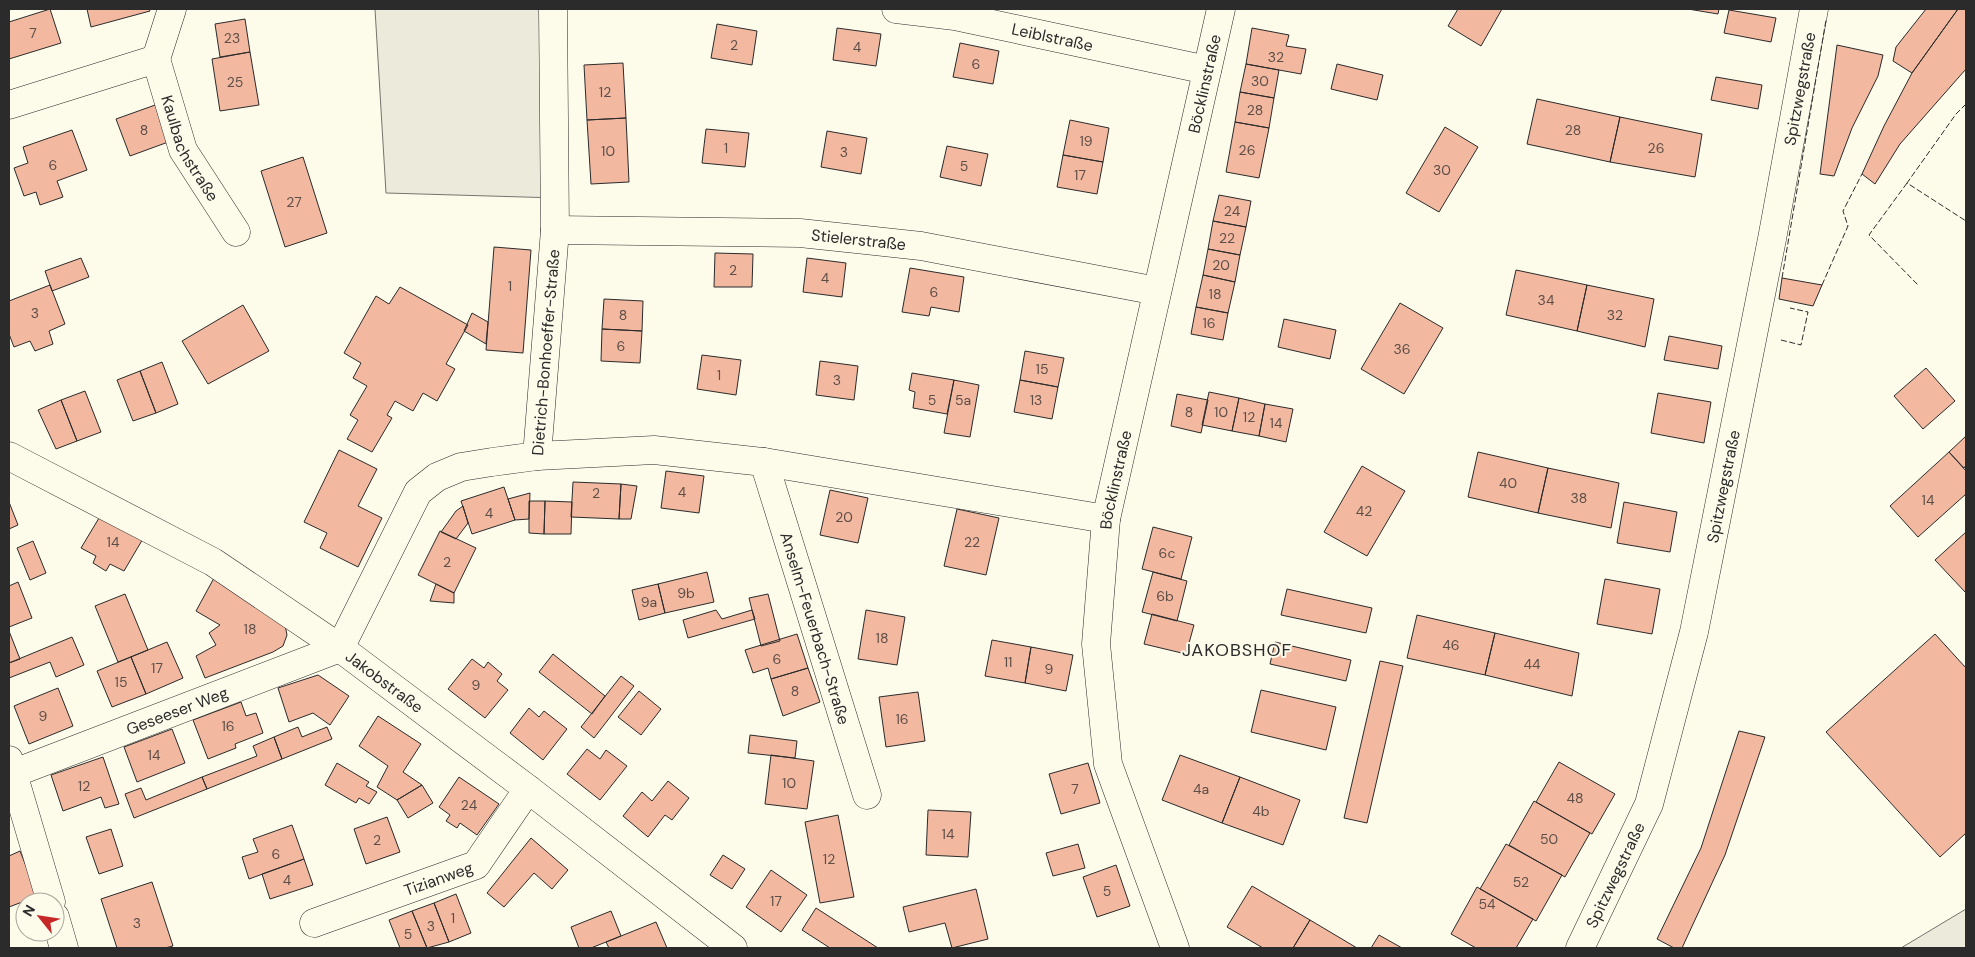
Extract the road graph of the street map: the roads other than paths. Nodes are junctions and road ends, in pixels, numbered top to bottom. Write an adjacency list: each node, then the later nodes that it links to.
1 (172, 9): 7 (street)
2 (553, 9): 3 (street); 10 (street, Dietrich-Bonhoeffer-Straße)
3 (560, 9)
4 (896, 9): 8 (street, Leiblstraße)
5 (1221, 9): 8 (street, Böcklinstraße)
6 (1814, 9): 25 (street, Spitzwegstraße)
7 (156, 59): 9 (street); 11 (street, Kaulbachstraße)
8 (1207, 70): 12 (street, Böcklinstraße)
9 (9, 105)
10 (555, 230): 12 (street, Stielerstraße); 14 (street, Dietrich-Bonhoeffer-Straße)
11 (236, 232)
12 (1157, 291): 16 (street, Böcklinstraße)
13 (9, 456): 17 (street, Jakobstraße)
14 (537, 456): 15 (street); 17 (street, Dietrich-Bonhoeffer-Straße)
15 (764, 462): 16 (street); 20 (street, Anselm-Feuerbach-Straße)
16 (1106, 519): 24 (street, Böcklinstraße)
17 (340, 648): 18 (street, Geseeser Weg); 19 (street, Jakobstraße)
18 (10, 770): 21 (street)
19 (528, 789): 22 (street, Tizianweg); 23 (street, Jakobstraße)
20 (867, 795)
21 (48, 892)
22 (314, 923)
23 (733, 948)
24 (1175, 948)
25 (1580, 948)

